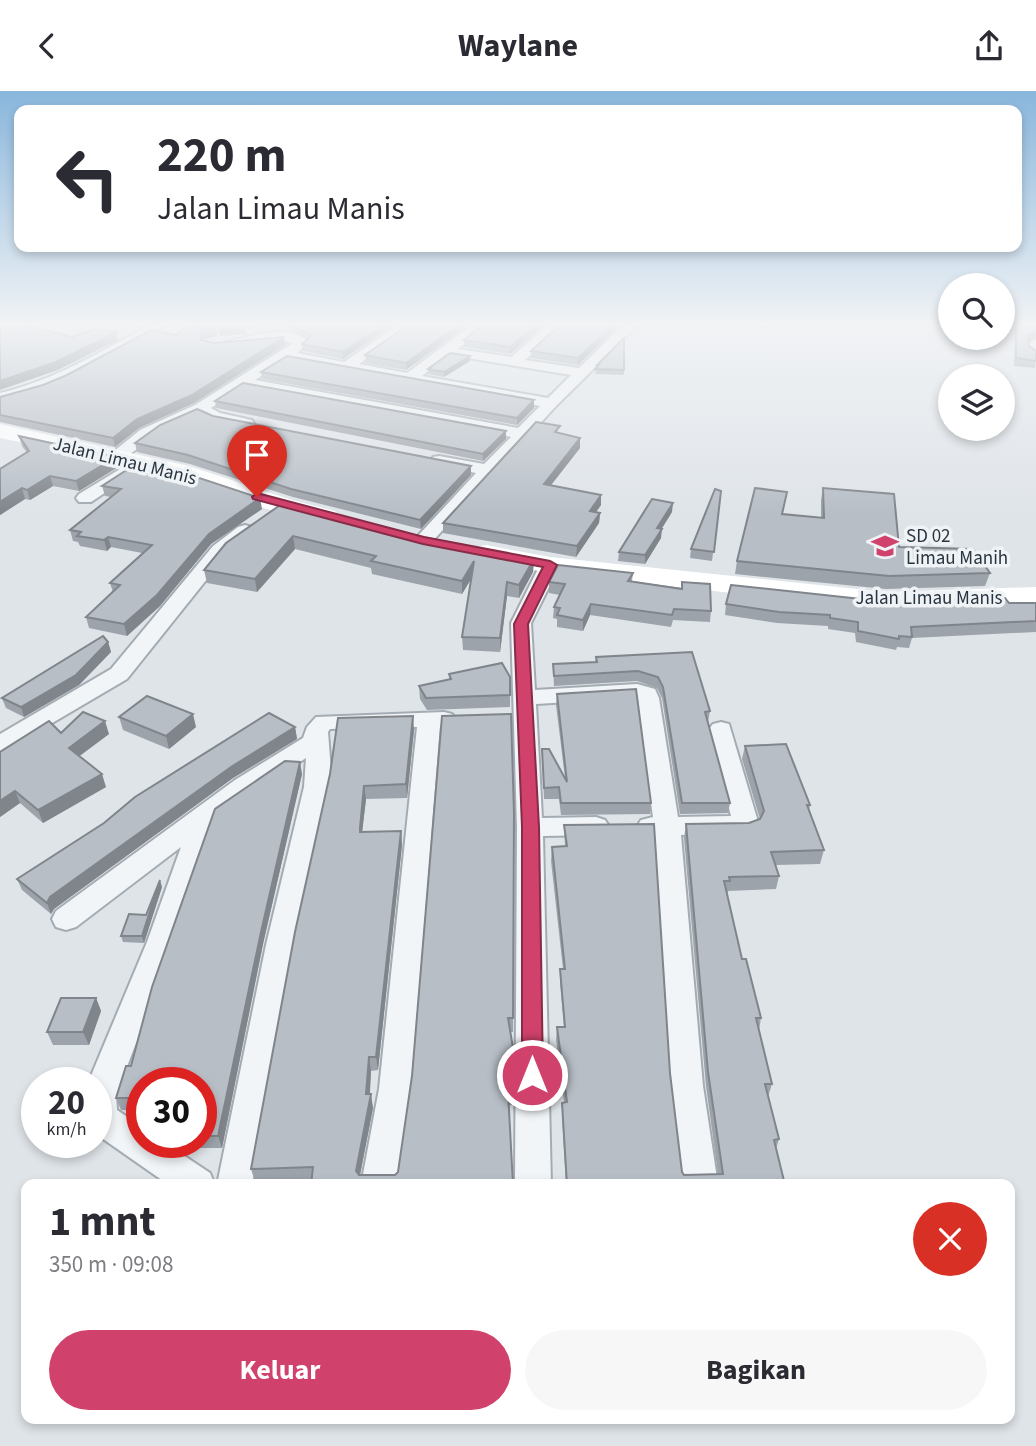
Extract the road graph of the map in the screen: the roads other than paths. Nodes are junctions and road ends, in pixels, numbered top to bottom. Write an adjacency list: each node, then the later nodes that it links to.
1 (42, 387): 6 (street)
2 (232, 387): 8 (street)
3 (268, 387): 11 (street)
4 (462, 387): 7 (street)
5 (568, 387): 7 (street)
6 (0, 398)
7 (551, 403): 11 (street)
8 (200, 408): 9 (street); 13 (street)
9 (256, 425)
10 (2, 434): 13 (street, Jalan Limau Manis)
11 (523, 434): 14 (street)
12 (419, 457): 14 (street)
13 (128, 459): 15 (street); 16 (street, Jalan Limau Manis)
14 (487, 470): 19 (street)
15 (85, 498)
16 (283, 505): 17 (street, Jalan Limau Manis); 26 (street)
17 (347, 521)
18 (398, 534): 19 (street, Jalan Limau Manis)
19 (423, 540): 20 (street, Jalan Limau Manis)
20 (550, 565): 21 (street, Jalan Limau Manis); 22 (street)
21 (1036, 596)
22 (504, 713): 23 (street); 28 (street); 29 (street)
23 (429, 720): 25 (street); 33 (street)
24 (721, 729): 28 (street)
25 (314, 742): 27 (street); 32 (street)
26 (0, 744)
27 (205, 816): 30 (street); 31 (street)
28 (667, 826): 29 (street); 35 (street)
29 (530, 827): 34 (street)
30 (65, 919)
31 (189, 1179)
32 (235, 1179)
33 (380, 1179)
34 (533, 1179)
35 (699, 1179)

